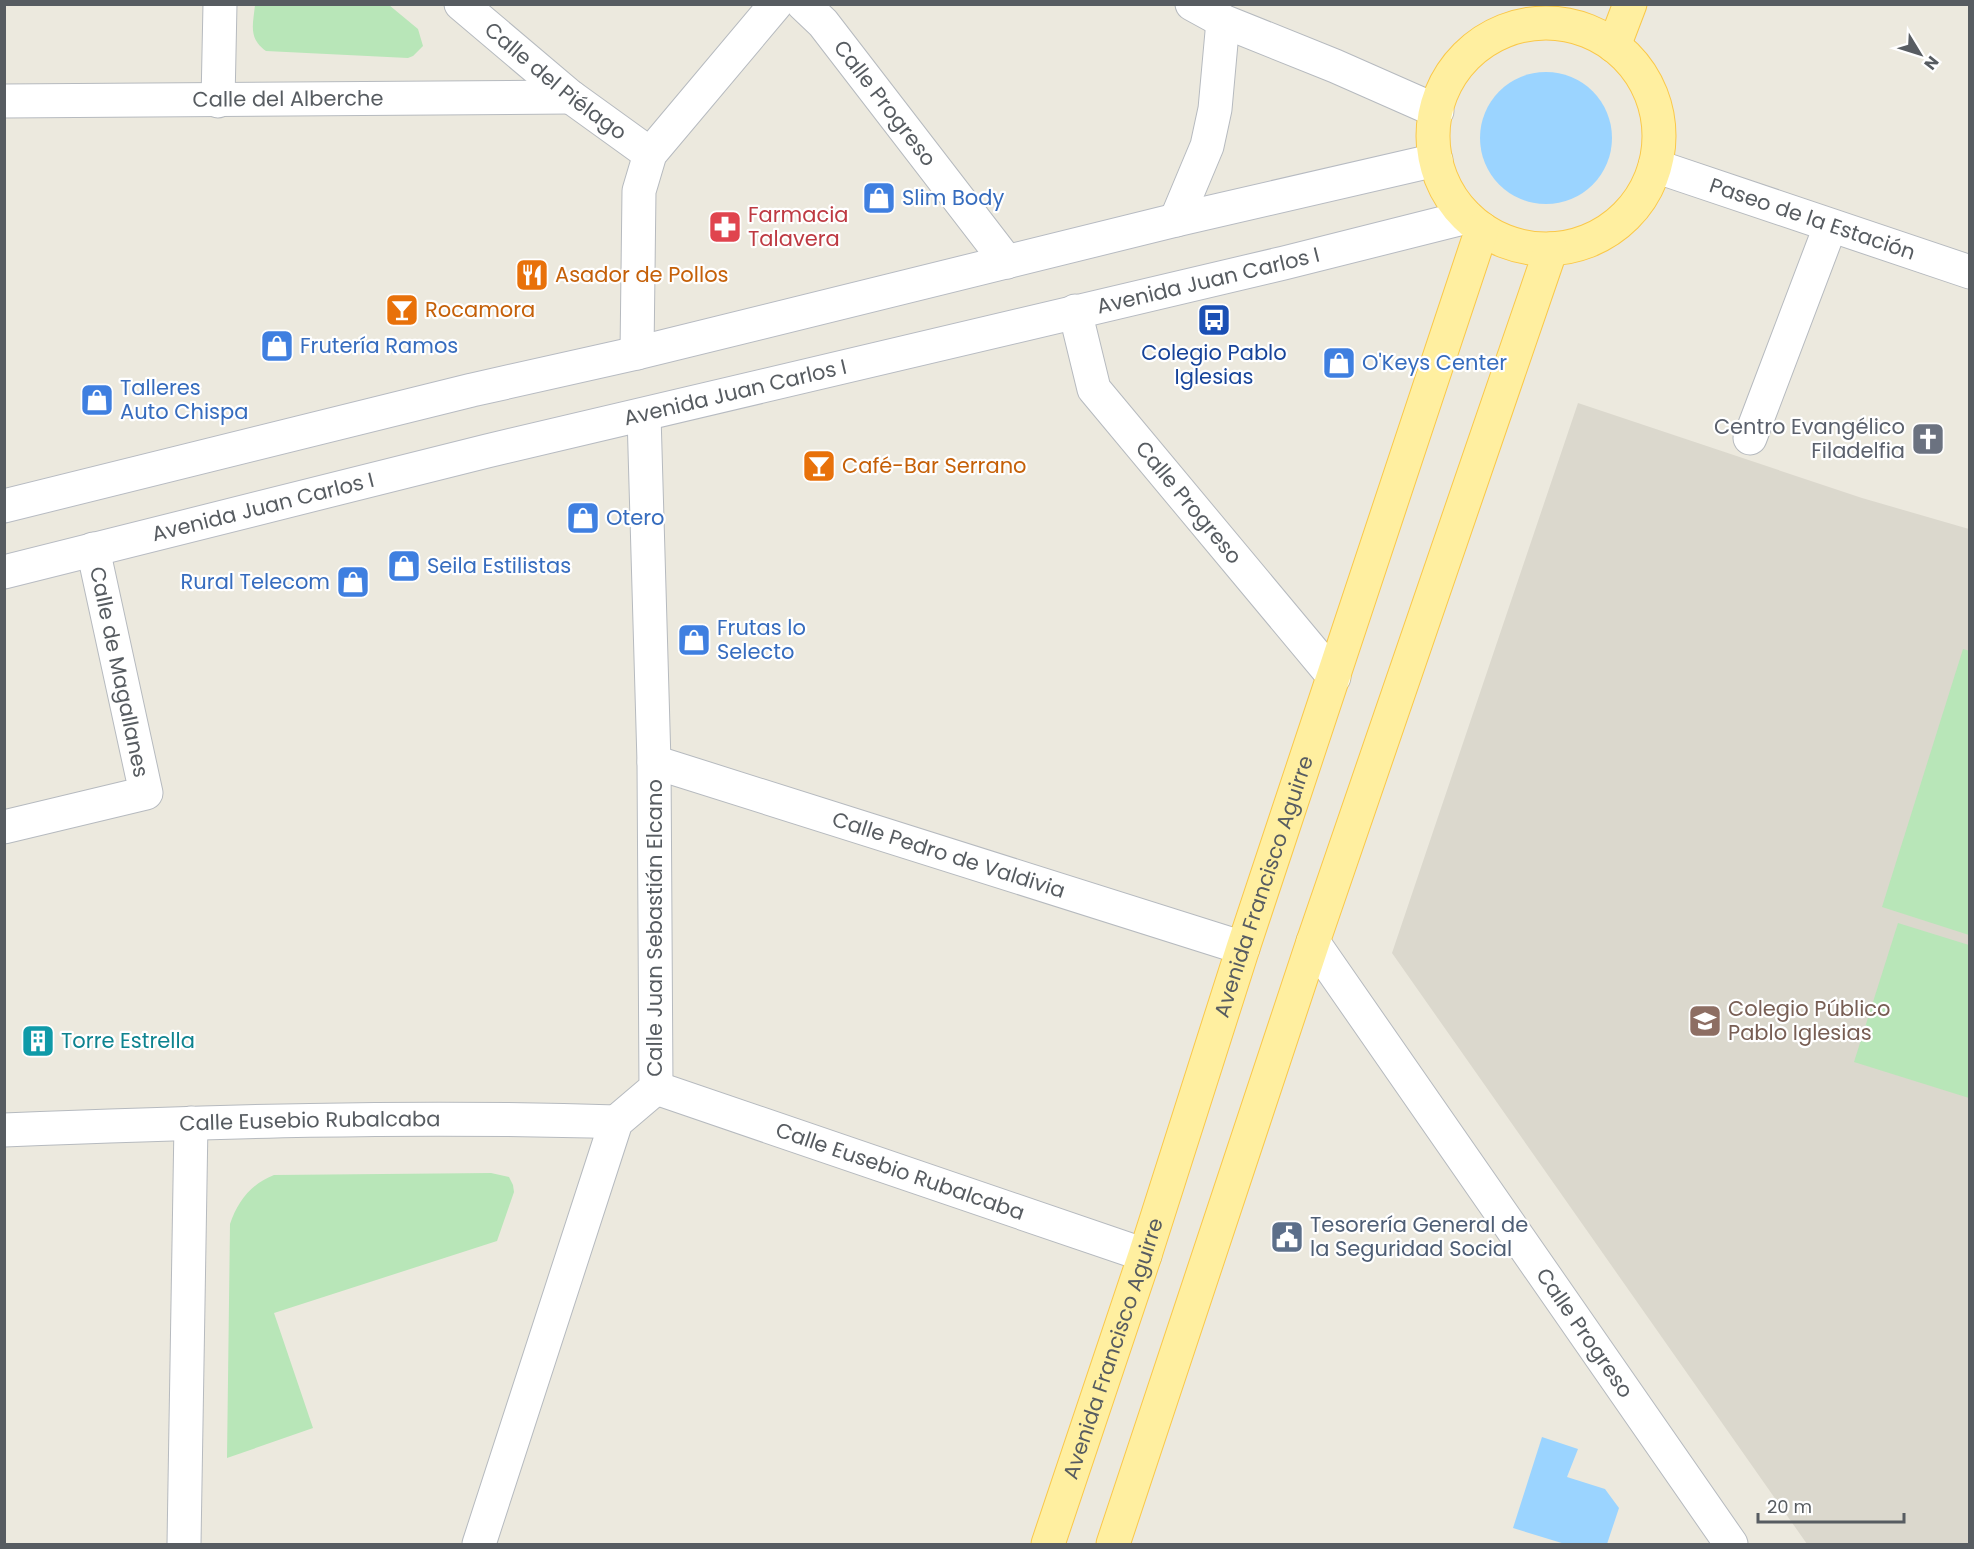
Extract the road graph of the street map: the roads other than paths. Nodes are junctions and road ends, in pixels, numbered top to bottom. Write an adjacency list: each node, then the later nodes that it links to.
1 (220, 4): 12 (street)
2 (461, 4): 10 (street, Calle del Piélago)
3 (776, 4): 14 (street)
4 (803, 4): 21 (street, Calle Progreso)
5 (1192, 4): 8 (street)
6 (1630, 4): 9 (main road)
7 (1565, 14): 9 (main road); 13 (main road)
8 (1224, 21): 13 (street); 17 (street)
9 (1614, 45): 16 (main road)
10 (571, 97): 12 (street, Calle del Alberche); 14 (street, Calle del Piélago)
11 (4, 101): 12 (street, Calle del Alberche)
12 (218, 101)
13 (1437, 111): 15 (main road)
14 (650, 154): 24 (street)
15 (1437, 160): 17 (street); 18 (main road)
16 (1655, 166): 19 (street, Paseo de la Estación); 20 (main road)
17 (1176, 220): 21 (street)
18 (1474, 223): 20 (main road); 23 (street, Avenida Juan Carlos I); 30 (main road, Avenida Francisco Aguirre)
19 (1830, 226): 22 (street, Paseo de la Estación); 26 (street)
20 (1551, 249): 33 (main road)
21 (1007, 262): 24 (street)
22 (1970, 272)
23 (1075, 311): 25 (street, Avenida Juan Carlos I); 30 (street, Calle Progreso)
24 (637, 353): 27 (street)
25 (644, 416): 28 (street, Avenida Juan Carlos I); 31 (street, Calle Juan Sebastián Elcano)
26 (1750, 438)
27 (4, 506)
28 (93, 549): 29 (street, Avenida Juan Carlos I); 32 (street, Calle de Magallanes)
29 (4, 572)
30 (1335, 677): 34 (main road, Avenida Francisco Aguirre)
31 (654, 762): 34 (street, Calle Pedro de Valdivia); 35 (street, Calle Juan Sebastián Elcano)
32 (4, 827)
33 (1313, 942): 43 (main road); 44 (street, Calle Progreso)
34 (1243, 948): 39 (main road, Avenida Francisco Aguirre)
35 (656, 1088): 36 (street, Calle Juan Sebastián Elcano); 39 (street, Calle Eusebio Rubalcaba)
36 (616, 1122): 37 (street, Calle Eusebio Rubalcaba); 41 (street)
37 (191, 1123): 38 (street, Calle Eusebio Rubalcaba); 40 (street)
38 (4, 1130)
39 (1145, 1255): 42 (main road, Avenida Francisco Aguirre)
40 (184, 1545)
41 (479, 1545)
42 (1048, 1545)
43 (1113, 1545)
44 (1731, 1545)

